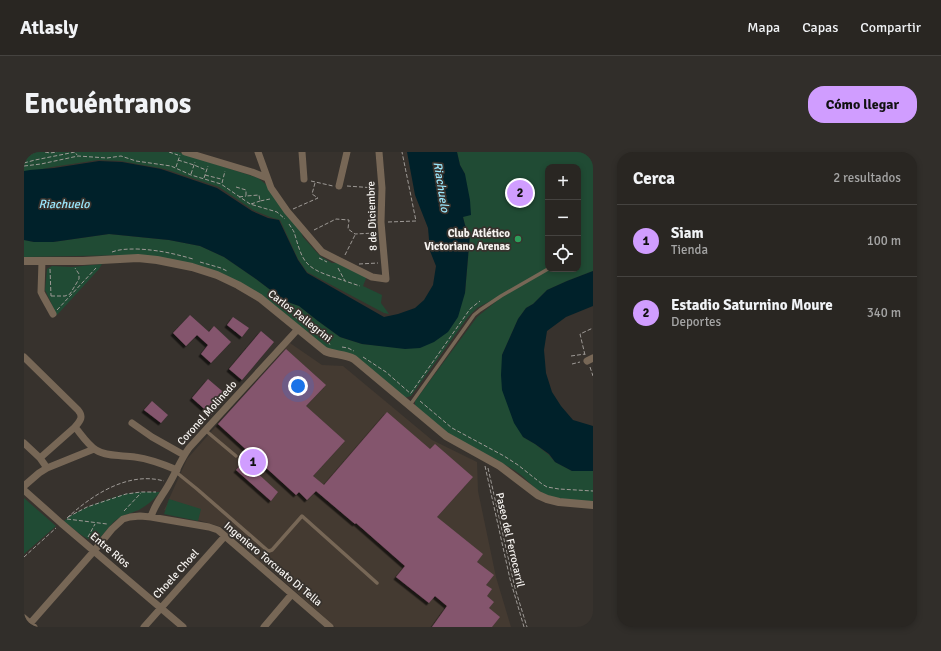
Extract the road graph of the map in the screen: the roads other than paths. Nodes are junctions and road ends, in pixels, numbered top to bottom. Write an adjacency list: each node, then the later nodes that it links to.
1 (32, 152): 7 (lane)
2 (258, 152): 9 (street)
3 (302, 152): 10 (street)
4 (347, 152): 11 (street)
5 (379, 152): 9 (street, 8 de Diciembre)
6 (183, 155): 8 (street)
7 (24, 156)
8 (211, 157): 9 (street)
9 (267, 178)
10 (304, 179)
11 (339, 186)
12 (24, 260): 13 (street, Carlos Pellegrini)
13 (42, 264): 15 (street); 16 (street, Carlos Pellegrini)
14 (545, 270): 18 (lane)
15 (53, 314)
16 (298, 329): 18 (street, Carlos Pellegrini); 21 (street, Coronel Molinedo)
17 (24, 357): 20 (street)
18 (409, 406): 31 (street, Carlos Pellegrini)
19 (132, 423): 24 (street)
20 (75, 427): 23 (street); 26 (street)
21 (205, 430): 24 (street, Coronel Molinedo); 25 (lane)
22 (24, 443): 26 (street)
23 (94, 449): 27 (street); 28 (street)
24 (184, 455): 28 (street, Coronel Molinedo)
25 (236, 456)
26 (40, 458): 27 (street)
27 (47, 468): 29 (street)
28 (176, 471): 32 (street, Coronel Molinedo); 35 (lane)
29 (24, 486)
30 (24, 490): 34 (street, Entre Ríos)
31 (593, 505)
32 (151, 517): 33 (street, Ingeniero Torcuato Di Tella); 34 (street)
33 (225, 536): 36 (street, Ingeniero Torcuato Di Tella); 37 (street, Choele Choel)
34 (94, 551): 37 (street, Entre Ríos); 38 (street)
35 (377, 583)
36 (292, 594): 41 (street); 42 (street, Ingeniero Torcuato Di Tella)
37 (161, 608): 39 (street, Choele Choel); 40 (street, Entre Ríos)
38 (29, 624)
39 (144, 627)
40 (183, 627)
41 (264, 627)
42 (330, 627)

